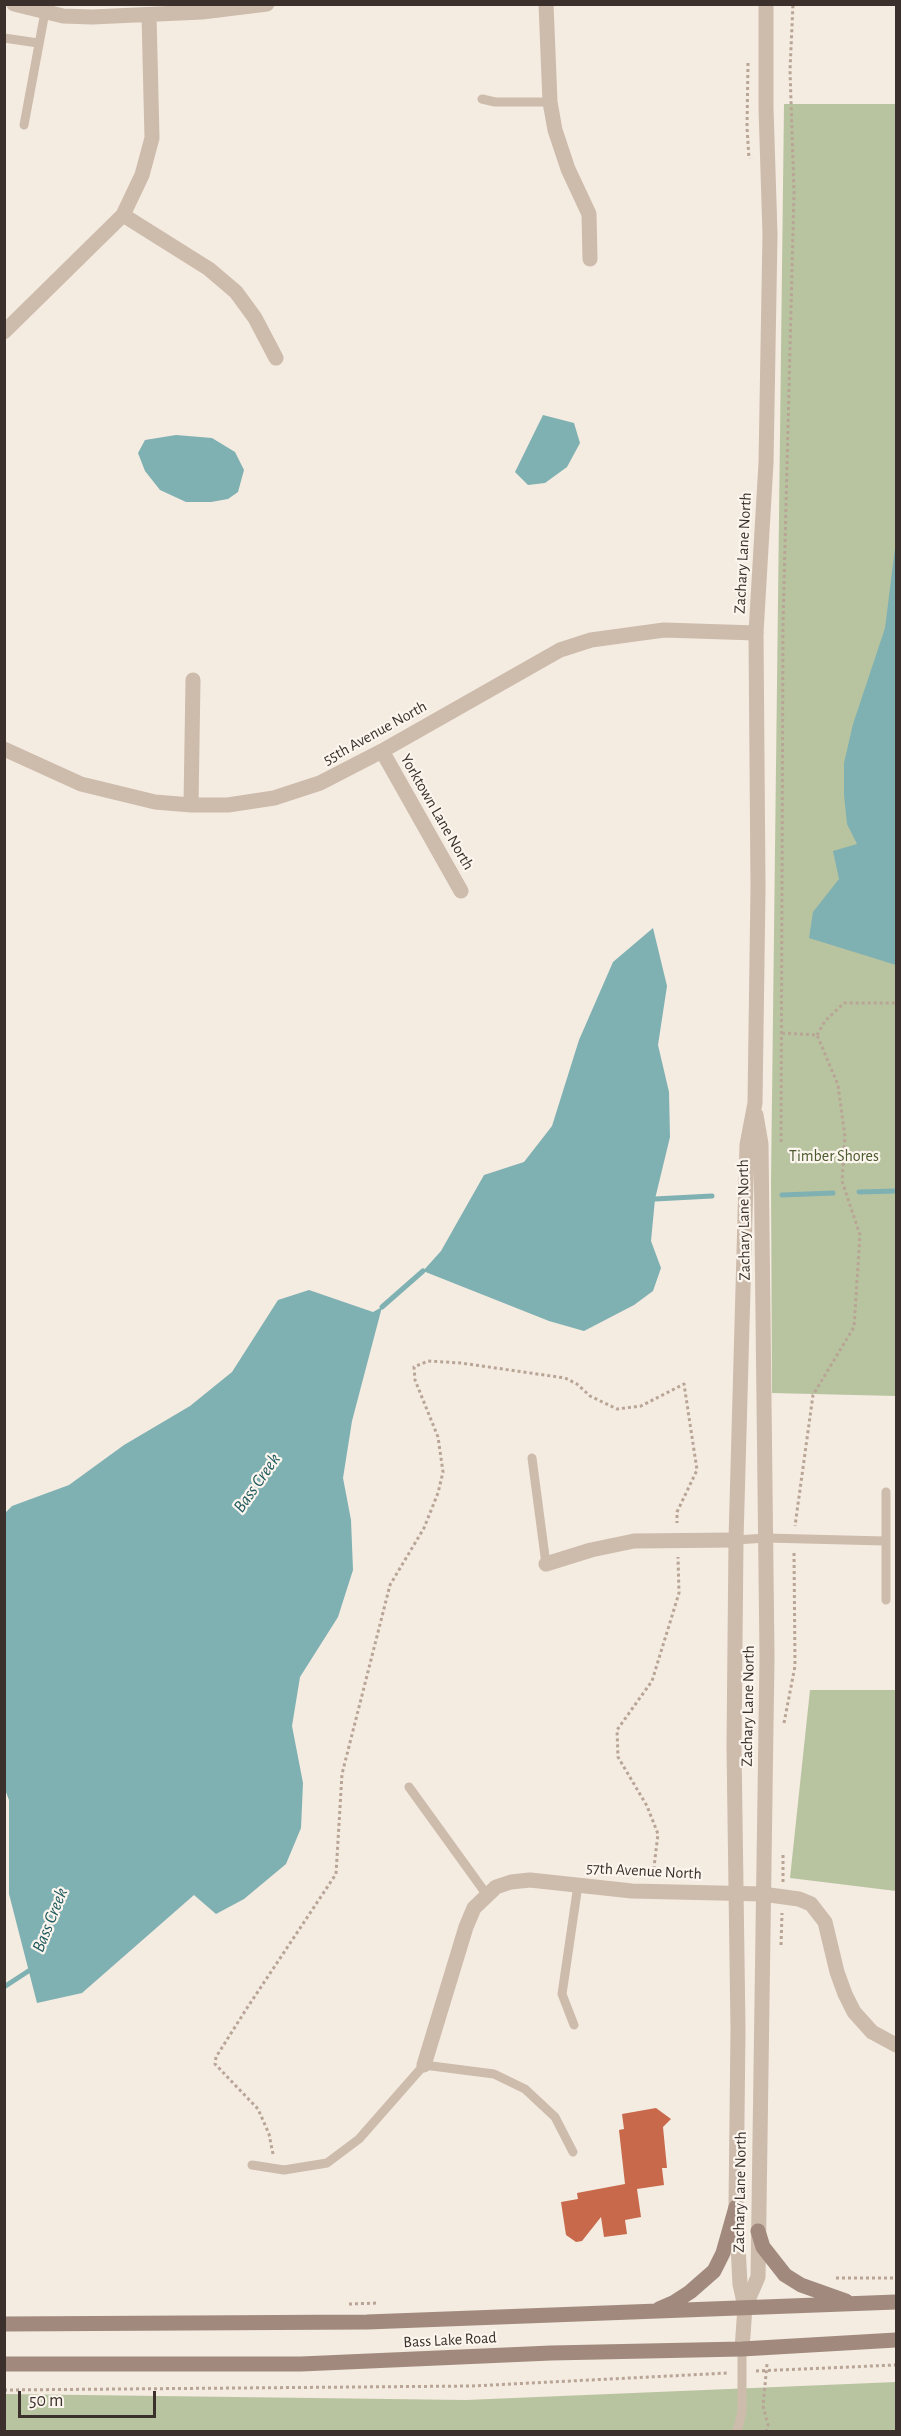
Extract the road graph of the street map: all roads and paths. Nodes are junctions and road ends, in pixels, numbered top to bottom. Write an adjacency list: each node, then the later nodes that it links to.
1 (14, 4): 6 (street)
2 (546, 4): 12 (street)
3 (766, 4): 20 (street, Zachary Lane North)
4 (793, 4): 21 (path)
5 (259, 5): 7 (street)
6 (45, 12): 7 (street); 9 (lane)
7 (149, 15): 15 (street)
8 (4, 38): 9 (lane)
9 (38, 43): 13 (lane)
10 (748, 60): 14 (path)
11 (482, 99): 12 (lane)
12 (550, 102): 16 (street)
13 (24, 125)
14 (750, 162)
15 (123, 215): 17 (street); 18 (street)
16 (590, 259)
17 (4, 332)
18 (276, 358)
19 (742, 562): 20 (path)
20 (757, 606): 21 (path); 22 (street, Zachary Lane North)
21 (784, 611): 29 (path)
22 (756, 633): 25 (street, 55th Avenue North); 31 (street, Zachary Lane North)
23 (193, 680): 26 (street)
24 (4, 748): 26 (street, 55th Avenue North)
25 (382, 751): 26 (street, 55th Avenue North); 27 (street, Yorktown Lane North)
26 (191, 805)
27 (461, 891)
28 (897, 1003): 30 (path)
29 (782, 1034): 30 (path); 32 (path)
30 (816, 1035): 36 (path)
31 (755, 1103): 35 (street, Zachary Lane North); 38 (street, Zachary Lane North)
32 (782, 1142)
33 (532, 1458): 40 (lane)
34 (886, 1492): 39 (lane)
35 (766, 1538): 36 (lane); 38 (lane); 48 (street, Zachary Lane North)
36 (794, 1538): 39 (lane); 42 (path)
37 (677, 1539): 38 (street); 40 (street); 46 (path); 57 (path)
38 (736, 1540): 47 (street, Zachary Lane North)
39 (885, 1541): 41 (lane)
40 (546, 1564)
41 (886, 1600)
42 (783, 1729)
43 (410, 1787): 49 (lane)
44 (783, 1848): 50 (path)
45 (578, 1885): 46 (street, 57th Avenue North); 49 (street, 57th Avenue North); 52 (lane)
46 (650, 1892): 47 (street, 57th Avenue North)
47 (736, 1893): 48 (street, 57th Avenue North); 58 (street, Zachary Lane North)
48 (762, 1894): 50 (street, 57th Avenue North); 59 (street, Zachary Lane North)
49 (487, 1895): 54 (street, 57th Avenue North)
50 (783, 1896): 51 (path); 53 (street, 57th Avenue North)
51 (781, 1951)
52 (574, 2025)
53 (897, 2045)
54 (424, 2064): 55 (lane); 57 (lane)
55 (573, 2152)
56 (252, 2165): 57 (lane)
57 (284, 2170)
58 (736, 2208): 66 (street, Zachary Lane North); 67 (main road)
59 (758, 2231): 64 (main road); 66 (street, Zachary Lane North)
60 (826, 2277): 61 (path)
61 (897, 2278)
62 (897, 2302): 64 (main road, Bass Lake Road)
63 (384, 2303): 65 (path)
64 (852, 2303): 66 (main road, Bass Lake Road)
65 (349, 2304)
66 (745, 2307): 67 (main road, Bass Lake Road); 71 (street, Zachary Lane North)
67 (649, 2312): 68 (main road, Bass Lake Road)
68 (4, 2324)
69 (897, 2340): 71 (main road, Bass Lake Road)
70 (713, 2349): 71 (main road, Bass Lake Road); 72 (main road, Bass Lake Road); 76 (path)
71 (742, 2349): 75 (lane)
72 (4, 2364)
73 (897, 2365): 74 (path)
74 (766, 2371): 75 (path); 79 (path)
75 (741, 2372): 76 (path); 78 (lane)
76 (712, 2373): 77 (path)
77 (4, 2390)
78 (737, 2432)
79 (766, 2432)

